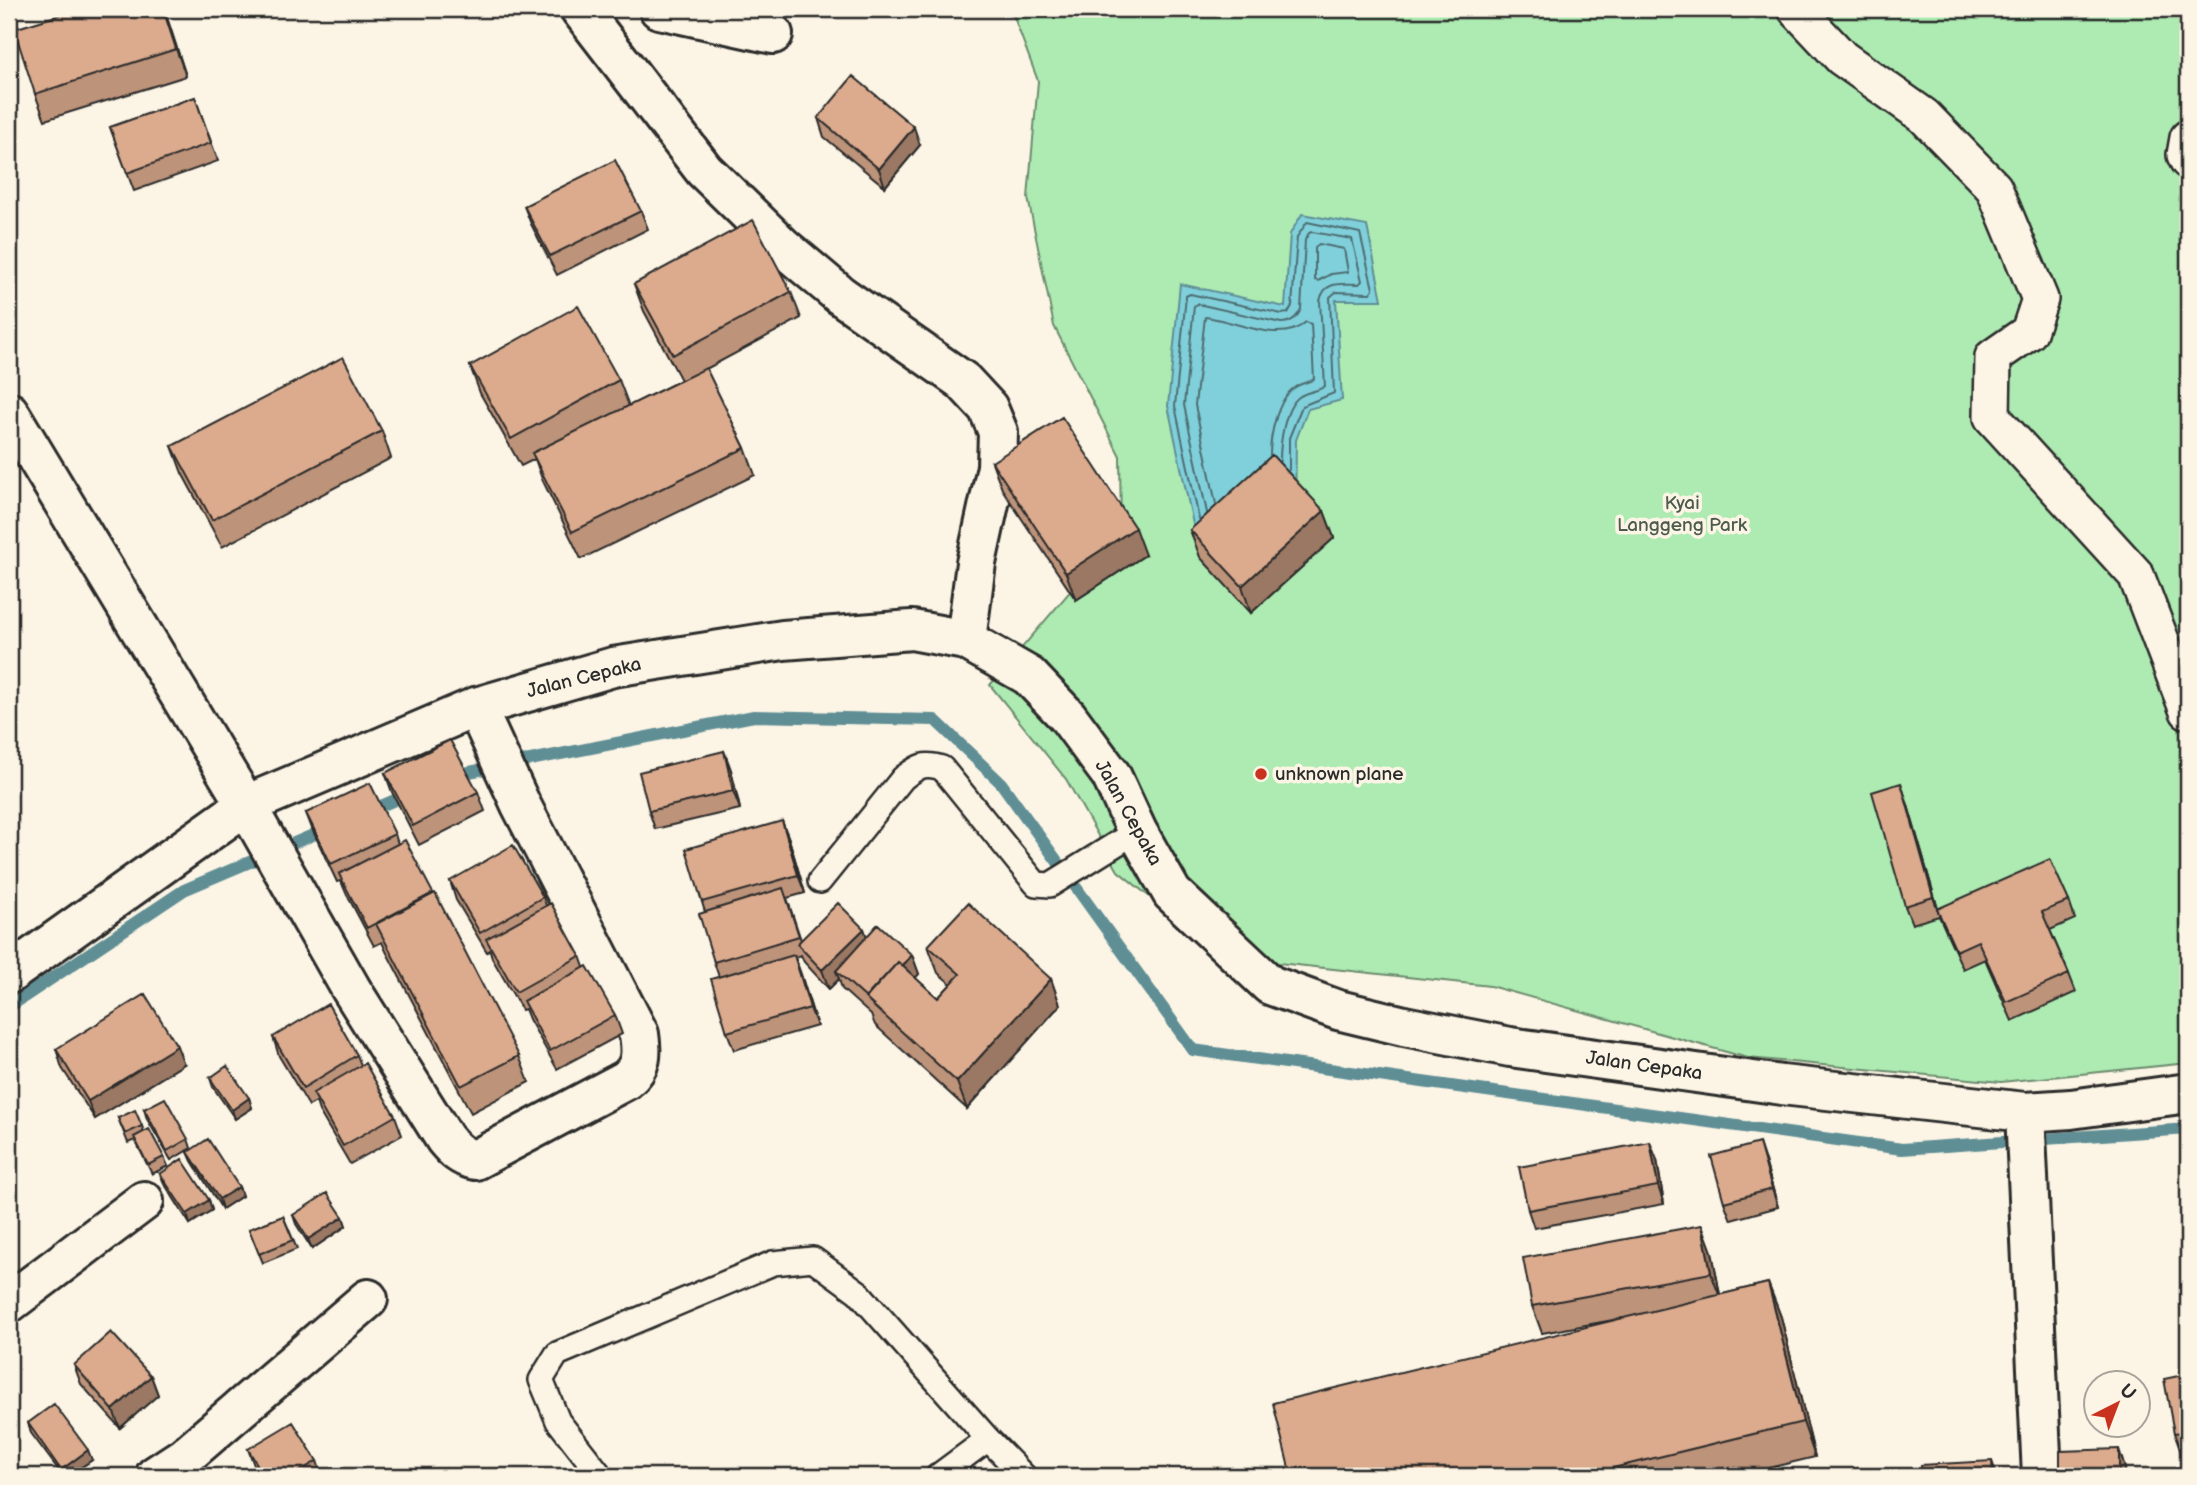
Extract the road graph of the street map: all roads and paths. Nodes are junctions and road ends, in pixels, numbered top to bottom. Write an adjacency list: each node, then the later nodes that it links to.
1 (580, 9): 8 (street)
2 (659, 9): 4 (street)
3 (1796, 9): 10 (street)
4 (773, 34)
5 (2188, 138): 6 (street)
6 (2188, 161)
7 (9, 412): 11 (street)
8 (966, 640): 9 (street, Jalan Cepaka); 12 (street, Jalan Cepaka)
9 (476, 706): 11 (street, Jalan Cepaka); 11 (street)
10 (2188, 711)
11 (246, 805): 14 (street, Jalan Cepaka)
12 (1137, 831): 13 (lane); 16 (street, Jalan Cepaka)
13 (820, 881)
14 (9, 974)
15 (2188, 1093): 16 (street, Jalan Cepaka)
16 (2025, 1112): 25 (street)
17 (144, 1200): 19 (street)
18 (368, 1299): 21 (street)
19 (9, 1303)
20 (988, 1439): 22 (lane); 23 (lane); 24 (lane)
21 (178, 1470)
22 (601, 1476)
23 (938, 1476)
24 (1024, 1476)
25 (2042, 1476)

